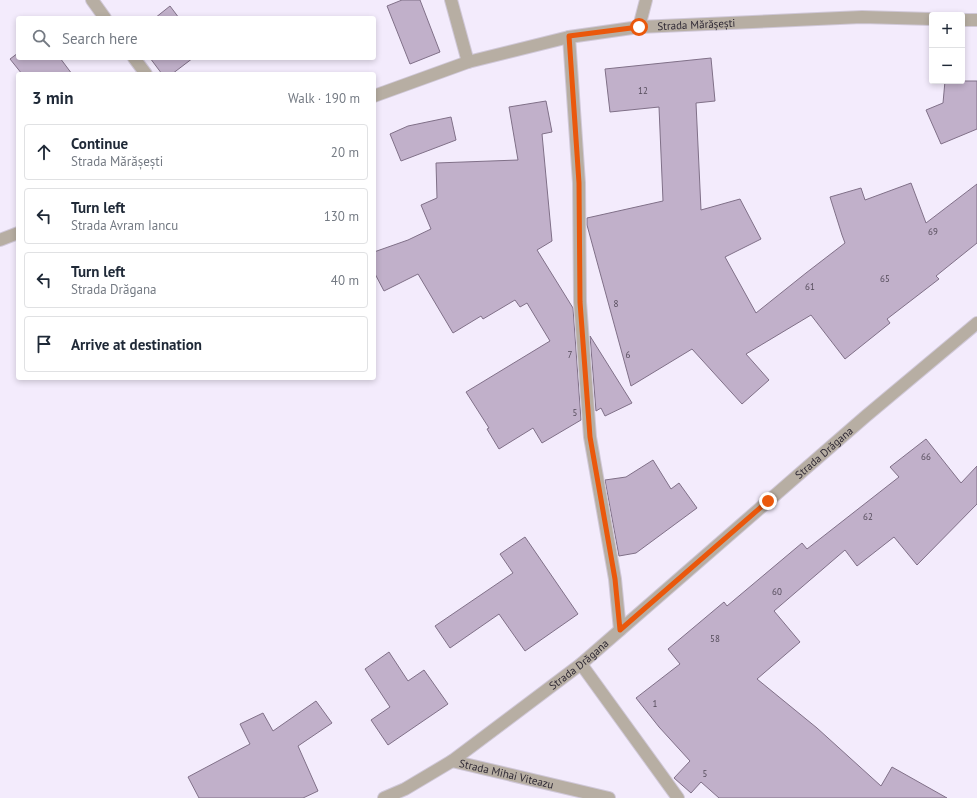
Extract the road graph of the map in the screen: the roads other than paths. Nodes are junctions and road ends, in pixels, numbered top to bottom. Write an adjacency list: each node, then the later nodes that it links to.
1 (92, 0): 4 (street)
2 (451, 0): 11 (street)
3 (646, 0): 8 (street)
4 (104, 16)
5 (929, 19): 8 (street, Strada Mărășești)
6 (965, 20): 7 (street)
7 (977, 20)
8 (639, 27): 9 (street, Strada Mărășești)
9 (569, 36): 11 (street, Strada Mărășești); 17 (street)
10 (136, 60): 12 (street)
11 (468, 62): 13 (street, Strada Mărășești)
12 (144, 72)
13 (376, 95)
14 (16, 234): 15 (street)
15 (0, 240)
16 (977, 323): 17 (street, Strada Drăgana)
17 (620, 630): 18 (street, Strada Drăgana)
18 (580, 664): 19 (street, Strada Drăgana); 22 (street)
19 (452, 761): 20 (street, Strada Drăgana); 21 (street, Strada Mihai Viteazu)
20 (384, 798)
21 (609, 798)
22 (678, 798)

